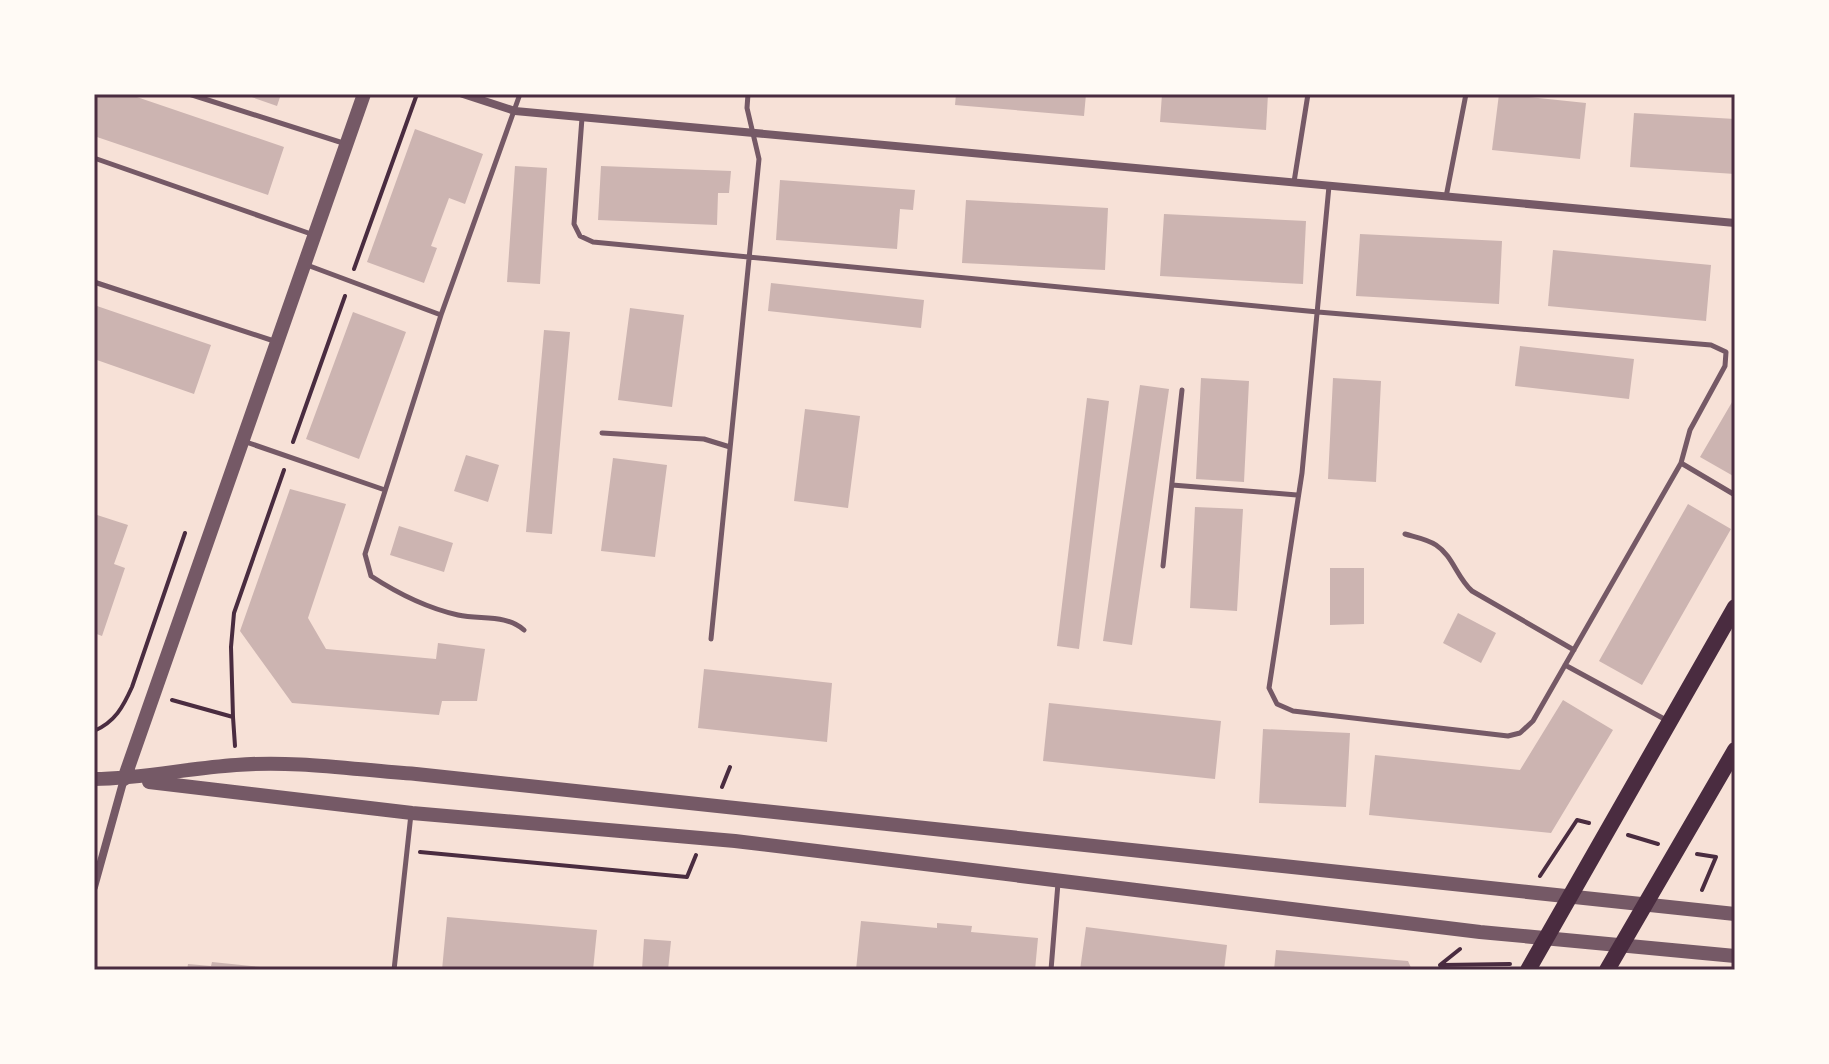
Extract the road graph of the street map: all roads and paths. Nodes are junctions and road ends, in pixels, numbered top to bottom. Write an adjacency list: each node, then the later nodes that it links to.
1 (189, 94): 12 (lane)
2 (364, 94): 12 (street)
3 (417, 94): 21 (path)
4 (463, 94): 9 (street)
5 (520, 94): 9 (lane)
6 (748, 94): 11 (lane)
7 (1308, 94): 14 (lane)
8 (1466, 94): 16 (lane)
9 (515, 111): 10 (street); 24 (lane)
10 (582, 117): 11 (street); 19 (lane)
11 (753, 133): 14 (street); 19 (lane)
12 (346, 144): 18 (street)
13 (94, 158): 18 (lane)
14 (1294, 183): 15 (street)
15 (1329, 186): 16 (street); 23 (lane)
16 (1446, 197): 17 (street)
17 (1735, 223)
18 (315, 236): 20 (street)
19 (749, 258): 23 (lane); 29 (lane)
20 (305, 264): 21 (lane); 25 (street)
21 (350, 281): 24 (lane); 30 (path)
22 (94, 282): 25 (lane)
23 (1318, 312): 31 (lane); 34 (lane)
24 (441, 315): 33 (lane)
25 (278, 343): 28 (street)
26 (1182, 390): 32 (lane)
27 (602, 433): 29 (lane)
28 (243, 441): 30 (lane); 45 (street)
29 (730, 447): 41 (lane)
30 (288, 457): 33 (lane); 46 (path)
31 (1681, 463): 35 (lane); 42 (lane)
32 (1172, 485): 34 (lane); 38 (lane)
33 (385, 490): 40 (lane)
34 (1297, 495): 43 (lane)
35 (1735, 495)
36 (185, 533): 44 (path)
37 (1405, 534): 42 (lane)
38 (1163, 566)
39 (1735, 607): 47 (main road)
40 (524, 630)
41 (711, 639)
42 (1574, 650): 43 (lane)
43 (1565, 665): 47 (lane)
44 (132, 687): 45 (path); 48 (path)
45 (155, 695): 46 (path); 53 (street)
46 (233, 717): 50 (path)
47 (1668, 722): 57 (main road)
48 (94, 731)
49 (1735, 750): 60 (main road)
50 (237, 765): 53 (street); 54 (street)
51 (730, 767): 54 (path)
52 (94, 779): 53 (street)
53 (124, 779): 55 (street); 63 (street)
54 (714, 806): 64 (street)
55 (412, 813): 58 (street); 59 (lane)
56 (1577, 820): 57 (path)
57 (1607, 828): 60 (path); 64 (main road)
58 (702, 838): 59 (path); 62 (street)
59 (407, 851): 72 (lane)
60 (1677, 851): 61 (path); 65 (main road)
61 (1716, 857)
62 (1058, 882): 67 (street); 73 (lane)
63 (94, 887)
64 (1568, 896): 65 (street); 67 (main road)
65 (1645, 905): 66 (street); 68 (main road)
66 (1735, 914)
67 (1546, 938): 68 (street); 71 (main road)
68 (1622, 945): 69 (street); 74 (main road)
69 (1735, 956)
70 (1440, 965): 71 (path)
71 (1530, 967)
72 (394, 970)
73 (1051, 970)
74 (1607, 970)

